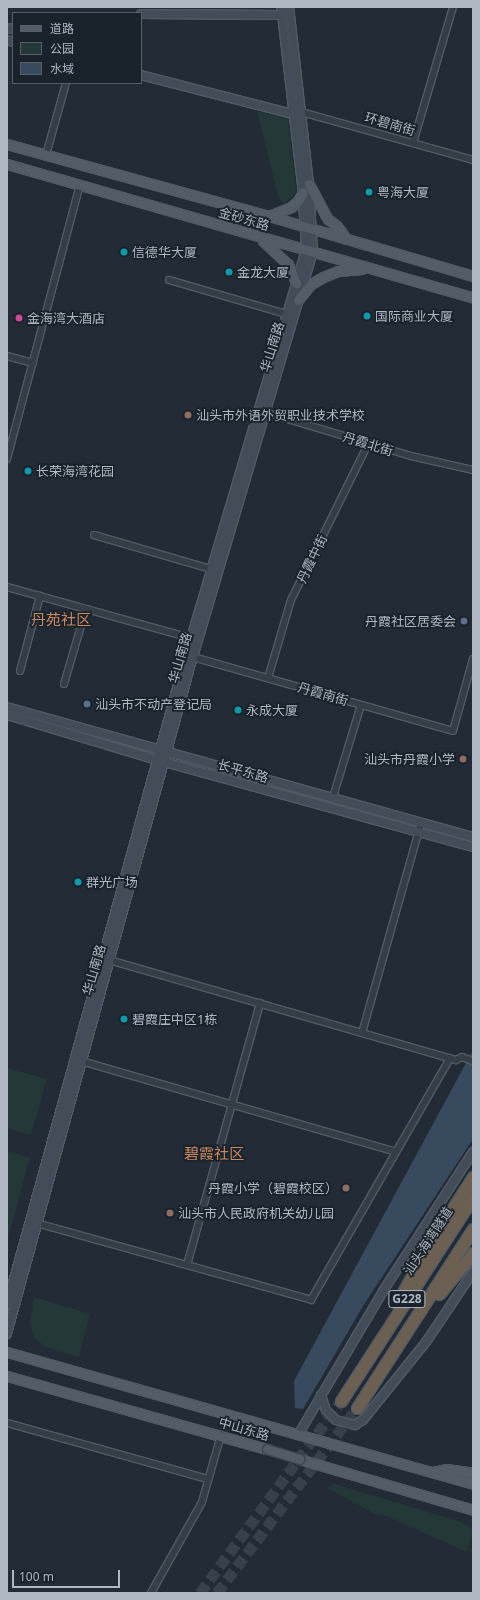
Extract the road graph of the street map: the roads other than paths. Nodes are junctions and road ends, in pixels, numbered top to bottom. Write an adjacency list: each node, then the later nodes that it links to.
1 (289, 7): 7 (street, 华山南路)
2 (453, 7): 8 (street)
3 (282, 11): 4 (street); 7 (street, 华山南路)
4 (142, 14)
5 (142, 75): 7 (street, 环碧南街)
6 (66, 84): 10 (street)
7 (297, 113): 8 (street, 环碧南街); 13 (street, 华山南路); 15 (street, 华山南路)
8 (413, 143): 11 (street, 环碧南街)
9 (7, 144): 10 (main road, 金砂东路)
10 (46, 155): 16 (main road, 金砂东路)
11 (473, 160)
12 (7, 164): 14 (main road, 金砂东路)
13 (310, 184): 17 (street, 华山南路); 19 (main road)
14 (80, 185): 18 (main road, 金砂东路); 29 (street)
15 (302, 192): 16 (main road); 17 (street, 华山南路)
16 (269, 216): 17 (main road, 金砂东路)
17 (309, 228): 19 (main road, 金砂东路); 20 (street, 华山南路)
18 (255, 236): 20 (main road, 金砂东路); 24 (main road)
19 (346, 239): 22 (main road, 金砂东路)
20 (309, 252): 21 (main road, 金砂东路); 24 (street, 华山南路); 26 (street, 华山南路)
21 (372, 269): 25 (main road, 金砂东路); 26 (main road)
22 (473, 276)
23 (169, 280): 27 (street)
24 (296, 283): 27 (street, 华山南路)
25 (473, 298)
26 (298, 300): 30 (street, 华山南路)
27 (286, 314): 35 (street, 华山南路)
28 (7, 356): 29 (street)
29 (33, 362): 32 (street)
30 (264, 412): 31 (street, 丹霞北街); 40 (street, 华山南路)
31 (368, 444): 33 (street, 丹霞北街); 43 (street, 丹霞中街)
32 (7, 459)
33 (473, 470)
34 (94, 535): 35 (street)
35 (211, 569): 39 (street, 华山南路)
36 (7, 587): 37 (street)
37 (40, 596): 38 (street); 42 (street)
38 (86, 609): 39 (street); 44 (street)
39 (191, 638): 48 (street, 华山南路)
40 (193, 657): 43 (street, 丹霞南街); 48 (street, 华山南路)
41 (473, 659): 45 (street, 丹霞南街)
42 (20, 671)
43 (268, 678): 45 (street, 丹霞南街)
44 (64, 684)
45 (361, 704): 50 (street)
46 (7, 706): 48 (street, 长平东路)
47 (7, 715): 49 (street, 长平东路)
48 (163, 751): 49 (street, 华山南路); 50 (street, 长平东路)
49 (161, 761): 52 (street, 长平东路); 55 (street, 华山南路); 71 (street, 华山南路)
50 (333, 797): 51 (street, 长平东路)
51 (421, 823): 52 (street); 53 (street, 长平东路)
52 (419, 832): 54 (street, 长平东路); 57 (street)
53 (473, 836)
54 (473, 847)
55 (109, 960): 56 (street); 59 (street, 华山南路)
56 (260, 1003): 57 (street); 61 (street)
57 (362, 1033): 58 (street)
58 (450, 1058): 60 (street); 62 (street)
59 (81, 1061): 61 (street); 66 (street, 华山南路)
60 (473, 1061)
61 (232, 1105): 62 (street); 69 (street)
62 (396, 1152): 69 (street)
63 (473, 1152): 77 (street)
64 (473, 1177): 75 (highway)
65 (473, 1196): 75 (highway, 汕头海湾隧道 / G228)
66 (36, 1223): 69 (street); 73 (street, 华山南路)
67 (473, 1229): 72 (highway, G228)
68 (473, 1253): 72 (highway)
69 (187, 1265)
70 (473, 1272): 77 (street)
71 (7, 1304)
72 (416, 1320): 79 (highway, G228)
73 (7, 1334)
74 (7, 1352): 81 (main road, 中山东路)
75 (362, 1371): 78 (highway, 汕头海湾隧道 / G228)
76 (7, 1376): 82 (main road, 中山东路)
77 (321, 1395): 81 (street)
78 (341, 1401)
79 (357, 1408)
80 (7, 1423): 85 (street)
81 (298, 1434): 83 (main road, 中山东路)
82 (221, 1435): 85 (street); 87 (main road, 中山东路, bridge)
83 (432, 1472): 84 (main road); 86 (main road, 中山东路)
84 (473, 1473)
85 (208, 1479): 88 (street)
86 (473, 1484)
87 (473, 1510)
88 (150, 1593)

